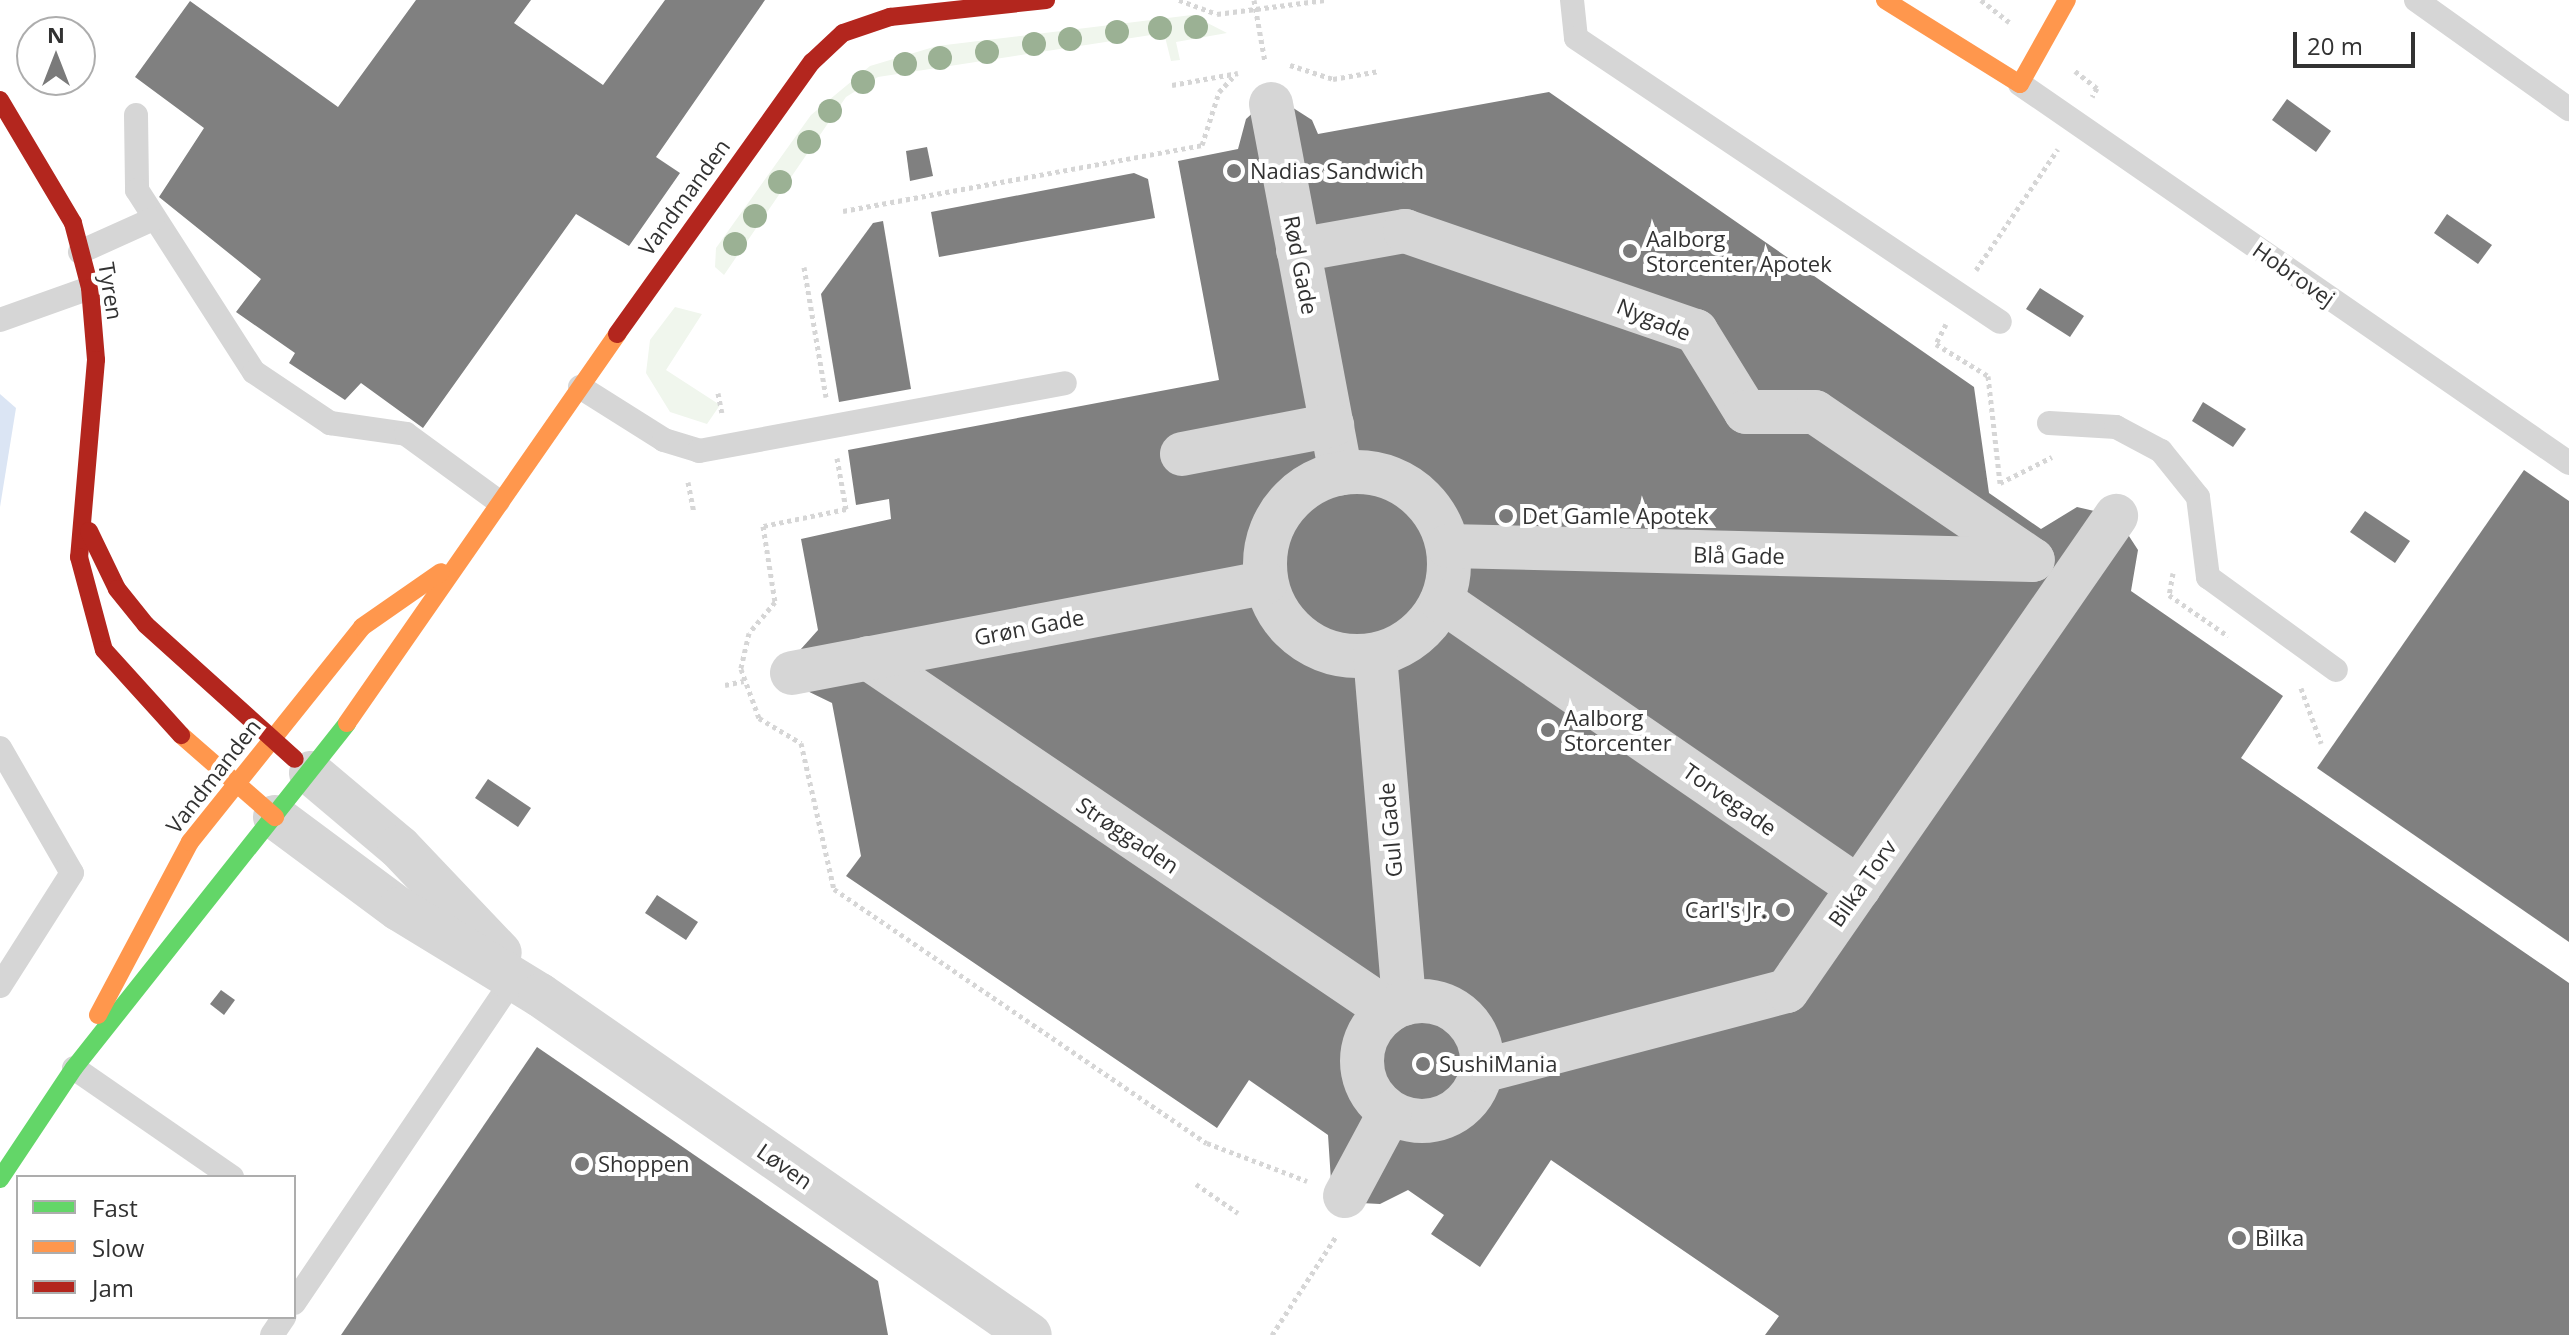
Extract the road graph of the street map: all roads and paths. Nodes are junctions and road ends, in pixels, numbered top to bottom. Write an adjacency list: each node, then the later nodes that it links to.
1 (1046, 0): 27 (street, Vandmanden)
2 (1179, 0): 11 (path)
3 (1254, 0): 11 (path)
4 (1325, 0): 11 (path)
5 (1572, 0): 25 (lane)
6 (1885, 0): 13 (street)
7 (1981, 0): 10 (path)
8 (2067, 0): 13 (street)
9 (2416, 0): 16 (lane)
10 (1987, 7)
11 (1256, 9): 15 (path)
12 (1237, 73): 18 (path)
13 (2020, 84): 32 (lane, Hobrovej)
14 (0, 100): 21 (street, Tyren)
15 (1271, 104): 20 (street, Rød Gade)
16 (2569, 109)
17 (136, 115): 19 (lane)
18 (843, 211)
19 (153, 219): 21 (lane); 34 (lane)
20 (1298, 250): 29 (street, Rød Gade); 38 (street, Nygade)
21 (80, 252): 23 (street, Tyren)
22 (804, 267): 30 (path)
23 (90, 288): 24 (lane); 35 (street, Tyren)
24 (0, 320)
25 (2000, 322)
26 (1065, 383): 30 (lane)
27 (580, 387): 30 (lane); 34 (street, Vandmanden)
28 (2049, 423): 44 (lane)
29 (1332, 425): 31 (street); 33 (street, Rød Gade)
30 (831, 427): 61 (path)
31 (1182, 454)
32 (2569, 463)
33 (1341, 473): 37 (street); 40 (street)
34 (498, 501): 39 (street, Vandmanden)
35 (80, 510): 46 (street); 49 (street, Tyren)
36 (2116, 516): 51 (street, Bilka Torv)
37 (1448, 546): 38 (street, Blå Gade); 41 (street)
38 (2033, 560)
39 (453, 564): 46 (street, Vandmanden); 48 (street, Vandmanden)
40 (1266, 583): 42 (street); 43 (street, Grøn Gade)
41 (1442, 601): 42 (street); 51 (street, Torvegade)
42 (1375, 655): 54 (street, Gul Gade)
43 (868, 658): 45 (street, Grøn Gade); 54 (street, Strøggaden)
44 (2336, 670)
45 (792, 673)
46 (272, 740): 48 (street); 49 (street, Vandmanden)
47 (0, 748): 53 (lane)
48 (311, 773): 50 (street, Vandmanden); 52 (street, Løven)
49 (235, 786): 50 (street, Tyren); 55 (street, Vandmanden)
50 (275, 817): 52 (street, Løven); 55 (street, Vandmanden)
51 (1859, 888): 56 (street, Bilka Torv)
52 (524, 982): 63 (lane); 64 (street, Løven)
53 (0, 986)
54 (1397, 1008): 56 (street); 57 (street)
55 (74, 1068): 58 (lane); 59 (street, Vandmanden)
56 (1482, 1071): 57 (street)
57 (1390, 1112): 61 (street)
58 (229, 1175)
59 (0, 1179)
60 (1196, 1184): 62 (path)
61 (1345, 1196): 65 (path)
62 (1238, 1213)
63 (296, 1300)
64 (1030, 1335)
65 (1272, 1335)

